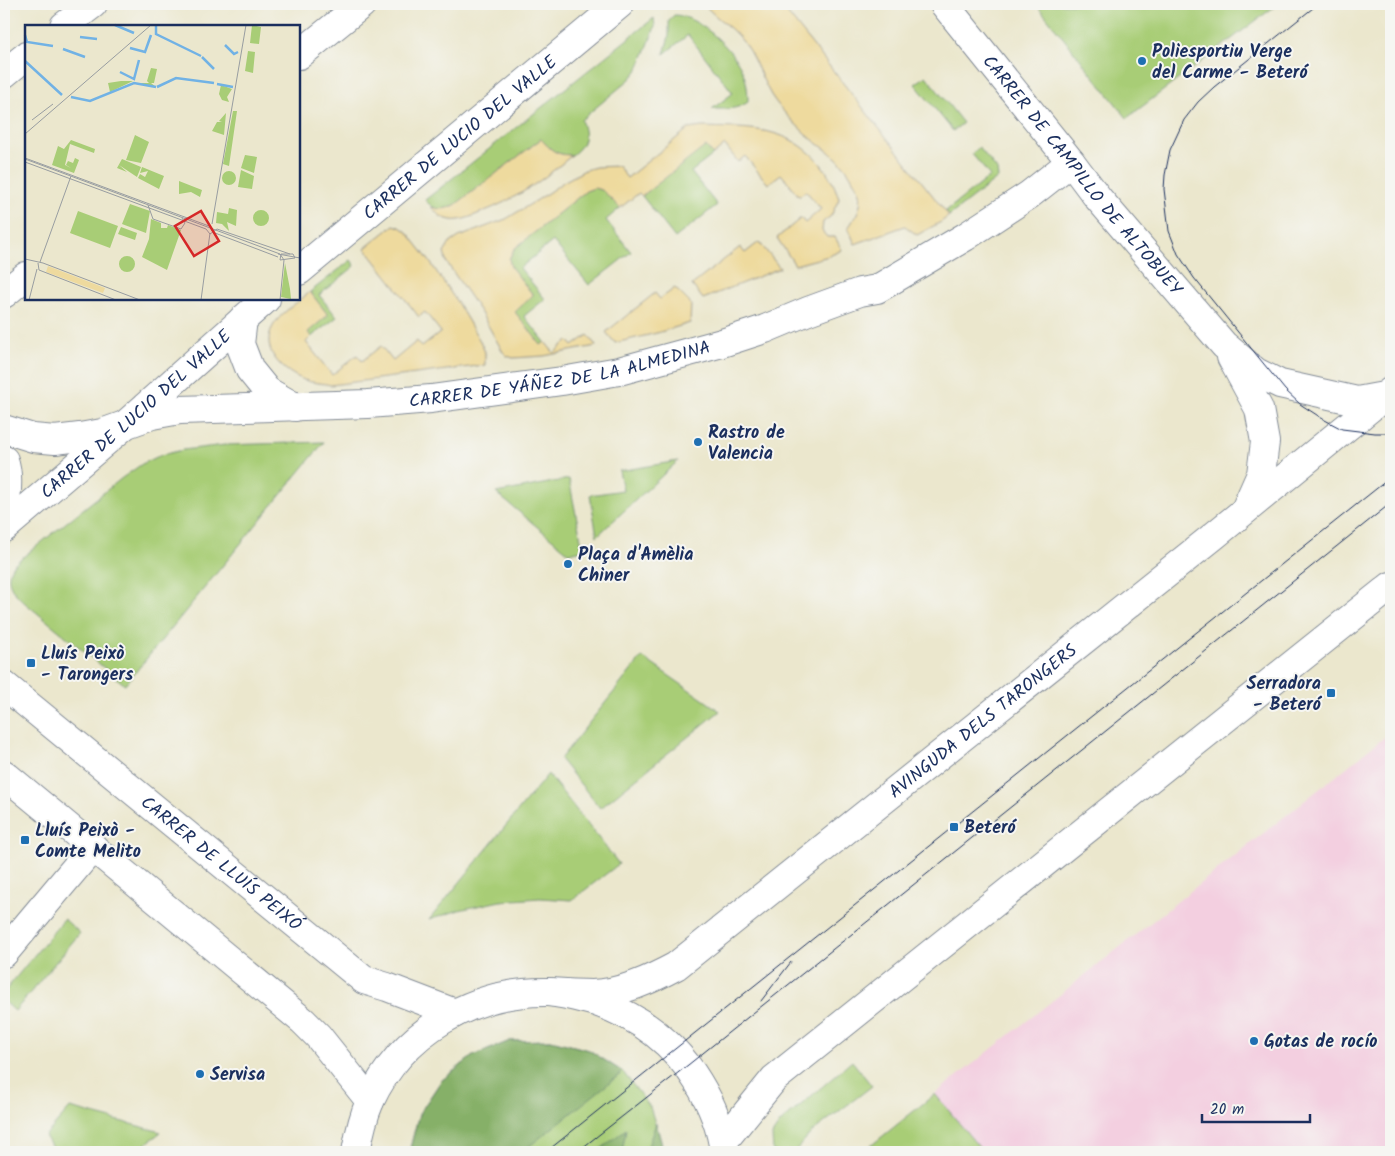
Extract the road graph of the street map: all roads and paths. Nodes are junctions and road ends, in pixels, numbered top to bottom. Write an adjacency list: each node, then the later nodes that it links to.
1 (93, 4): 5 (main road)
2 (362, 4): 6 (main road)
3 (620, 4): 10 (main road, CARRER DE LUCIO DEL VALLE)
4 (944, 4): 9 (main road, CARRER DE CAMPILLO DE ALTOBUEY)
5 (65, 25)
6 (300, 54)
7 (25, 57): 8 (main road)
8 (4, 74)
9 (1071, 162): 15 (main road, CARRER DE CAMPILLO DE ALTOBUEY); 17 (main road, CARRER DE YÁÑEZ DE LA ALMEDINA)
10 (300, 270)
11 (25, 277): 12 (main road)
12 (4, 294)
13 (265, 300): 14 (main road, CARRER DE LUCIO DEL VALLE)
14 (243, 319): 17 (main road); 18 (main road, CARRER DE LUCIO DEL VALLE)
15 (1224, 345): 16 (main road, CARRER DE CAMPILLO DE ALTOBUEY); 21 (main road, CARRER DE CAMPILLO DE ALTOBUEY)
16 (1388, 393): 21 (main road, AVINGUDA DELS TARONGERS)
17 (295, 407): 18 (main road, CARRER DE YÁÑEZ DE LA ALMEDINA)
18 (125, 425): 19 (main road, CARRER DE YÁÑEZ DE LA ALMEDINA); 23 (main road, CARRER DE LUCIO DEL VALLE)
19 (4, 429)
20 (4, 460): 22 (main road)
21 (1245, 510): 29 (main road, AVINGUDA DELS TARONGERS)
22 (4, 511)
23 (4, 528)
24 (1391, 586): 32 (main road)
25 (4, 685): 30 (main road, CARRER DE LLUÍS PEIXÓ)
26 (4, 774): 27 (main road)
27 (93, 848): 28 (main road); 31 (main road)
28 (4, 953)
29 (549, 992): 30 (main road); 32 (main road)
30 (455, 1013): 31 (main road)
31 (370, 1101): 33 (main road)
32 (724, 1147)
33 (356, 1152)

